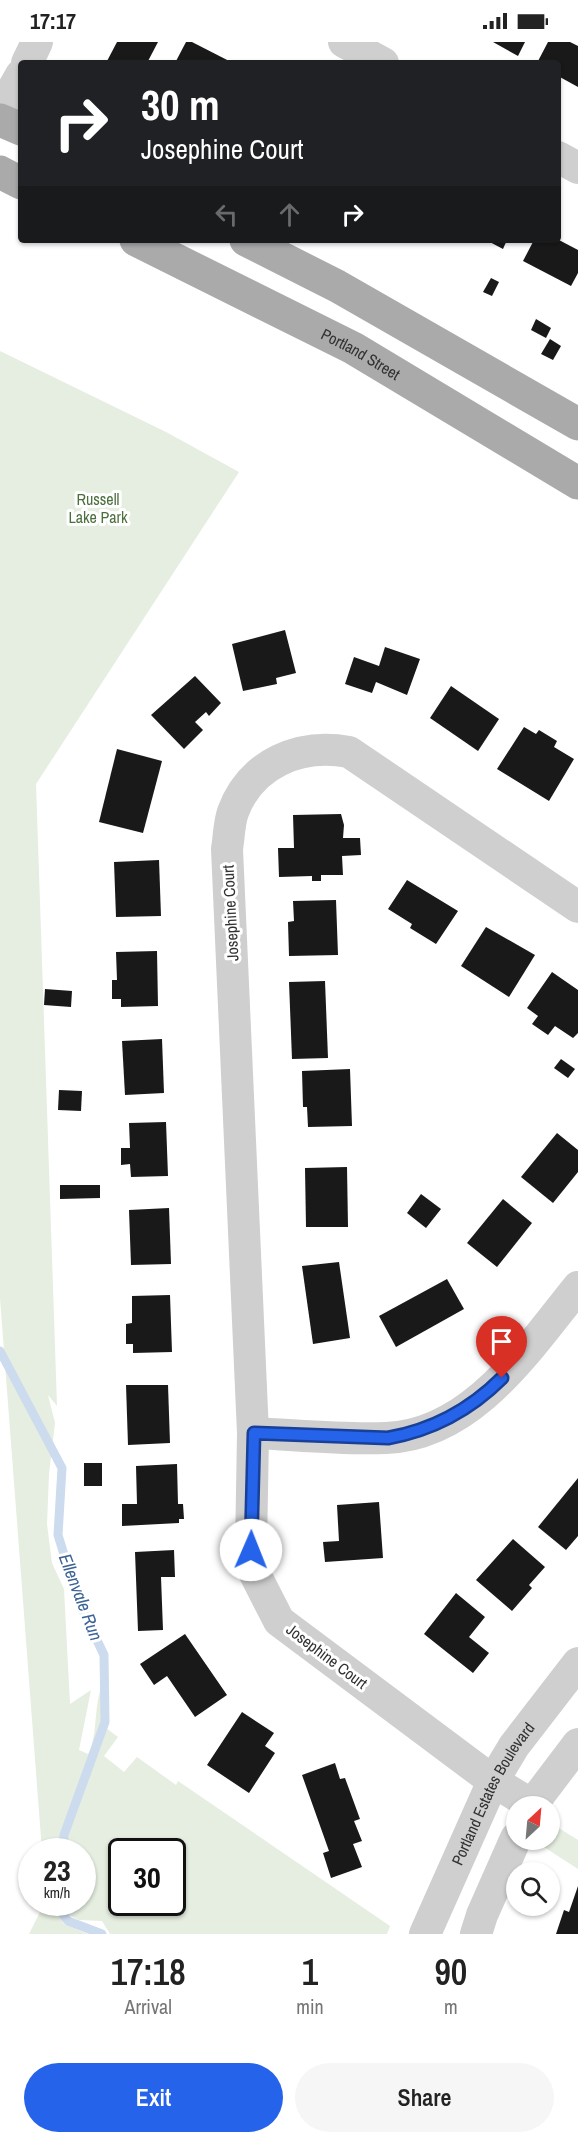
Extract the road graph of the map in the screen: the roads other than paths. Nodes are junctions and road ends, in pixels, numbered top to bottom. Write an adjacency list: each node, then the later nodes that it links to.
1 (37, 42): 3 (street)
2 (344, 42): 4 (street)
3 (28, 60)
4 (377, 60)
5 (18, 80): 6 (street)
6 (0, 112)
7 (0, 120): 8 (main road)
8 (18, 128)
9 (561, 159): 10 (street)
10 (578, 168)
11 (0, 172): 12 (main road)
12 (18, 181)
13 (142, 243): 16 (main road, Portland Street)
14 (252, 243): 15 (main road)
15 (578, 424)
16 (578, 483)
17 (578, 907): 19 (street, Josephine Court)
18 (578, 1287): 19 (street)
19 (254, 1433): 22 (street, Josephine Court)
20 (578, 1663): 22 (street, Portland Estates Boulevard)
21 (578, 1744): 24 (street)
22 (493, 1781): 23 (street, Josephine Court); 26 (street, Portland Estates Boulevard)
23 (517, 1796)
24 (538, 1796)
25 (511, 1850): 27 (street)
26 (424, 1934)
27 (476, 1934)

